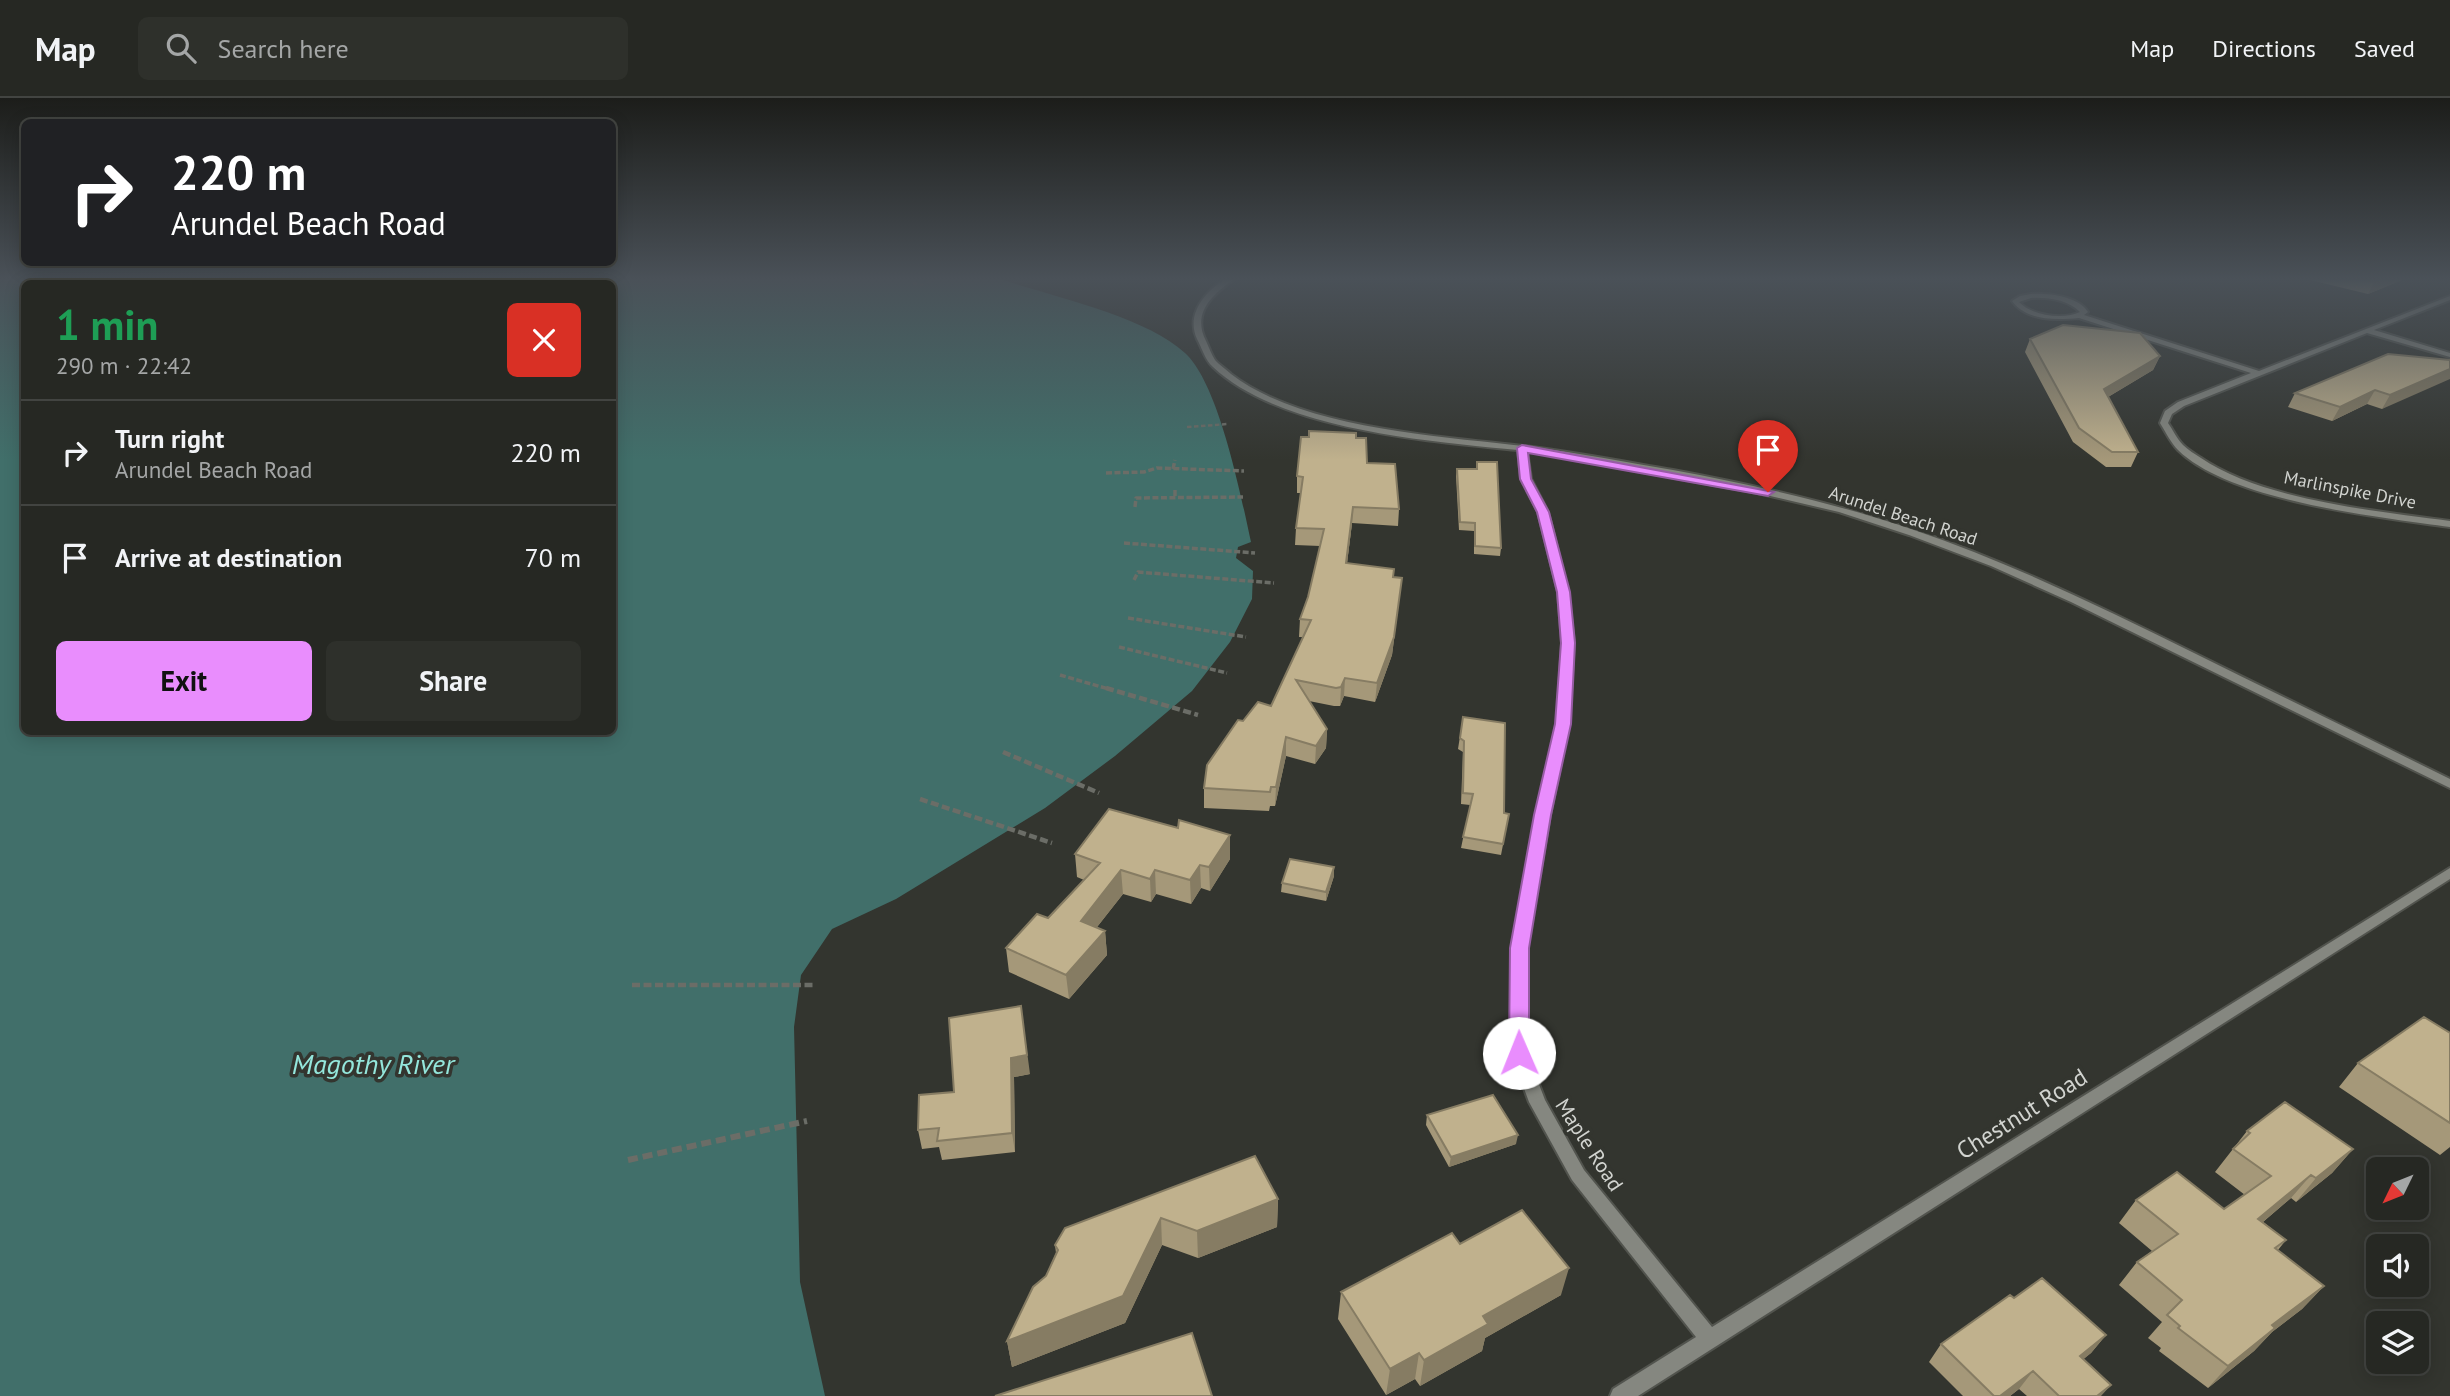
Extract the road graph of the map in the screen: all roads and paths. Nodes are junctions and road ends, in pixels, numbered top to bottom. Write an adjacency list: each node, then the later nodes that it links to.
1 (1199, 339): 9 (street, Arundel Beach Road)
2 (2150, 339): 6 (street)
3 (2348, 339): 6 (street, Marlinspike Drive)
4 (2394, 339): 5 (street)
5 (2450, 355)
6 (2258, 373): 18 (street, Marlinspike Drive)
7 (1228, 424): 8 (path)
8 (1187, 427)
9 (1522, 448): 30 (street, Arundel Beach Road); 39 (street, Maple Road)
10 (1175, 460): 11 (path)
11 (1173, 469): 12 (path); 13 (path)
12 (1244, 471)
13 (1106, 473)
14 (1175, 490): 16 (path)
15 (1242, 497): 16 (path)
16 (1175, 498): 17 (path)
17 (1135, 507)
18 (2450, 524)
19 (1124, 543): 20 (path)
20 (1255, 553)
21 (1134, 580): 22 (path)
22 (1274, 583)
23 (1128, 618): 24 (path)
24 (1246, 637)
25 (1119, 647): 26 (path)
26 (1227, 673)
27 (1060, 675): 28 (path)
28 (1198, 715)
29 (1003, 752): 31 (path)
30 (2450, 784)
31 (1099, 793)
32 (920, 799): 33 (path)
33 (1052, 843)
34 (2450, 873): 39 (street, Chestnut Road)
35 (632, 985): 36 (path)
36 (814, 985)
37 (807, 1121): 38 (path)
38 (628, 1160)
39 (1710, 1340): 40 (street, Chestnut Road)
40 (1620, 1396)

